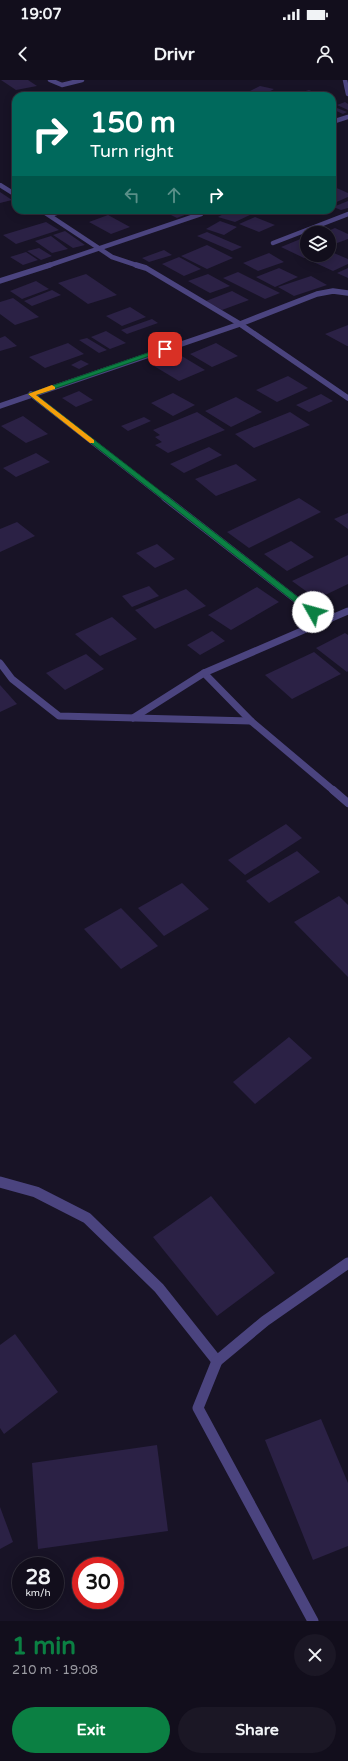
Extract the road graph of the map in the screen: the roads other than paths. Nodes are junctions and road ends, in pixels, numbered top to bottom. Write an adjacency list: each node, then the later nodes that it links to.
1 (50, 80): 2 (street)
2 (82, 80)
3 (345, 80): 4 (street)
4 (348, 94)
5 (348, 117): 6 (street)
6 (336, 121)
7 (0, 185): 8 (street)
8 (12, 192)
9 (53, 214): 12 (street)
10 (201, 214): 14 (street)
11 (348, 214): 13 (street)
12 (50, 215): 14 (street)
13 (273, 243)
14 (97, 248): 15 (street); 17 (street)
15 (0, 281)
16 (348, 293): 17 (street)
17 (240, 324): 18 (street); 19 (street)
18 (31, 394): 20 (street); 22 (street)
19 (348, 398)
20 (0, 406)
21 (348, 611): 22 (street)
22 (325, 622): 24 (street)
23 (0, 663): 25 (street)
24 (204, 673): 25 (street); 26 (street)
25 (133, 718): 26 (street)
26 (251, 721): 27 (street)
27 (348, 803)
28 (0, 1182): 30 (street)
29 (348, 1263): 30 (street)
30 (217, 1361): 31 (street)
31 (312, 1621)

